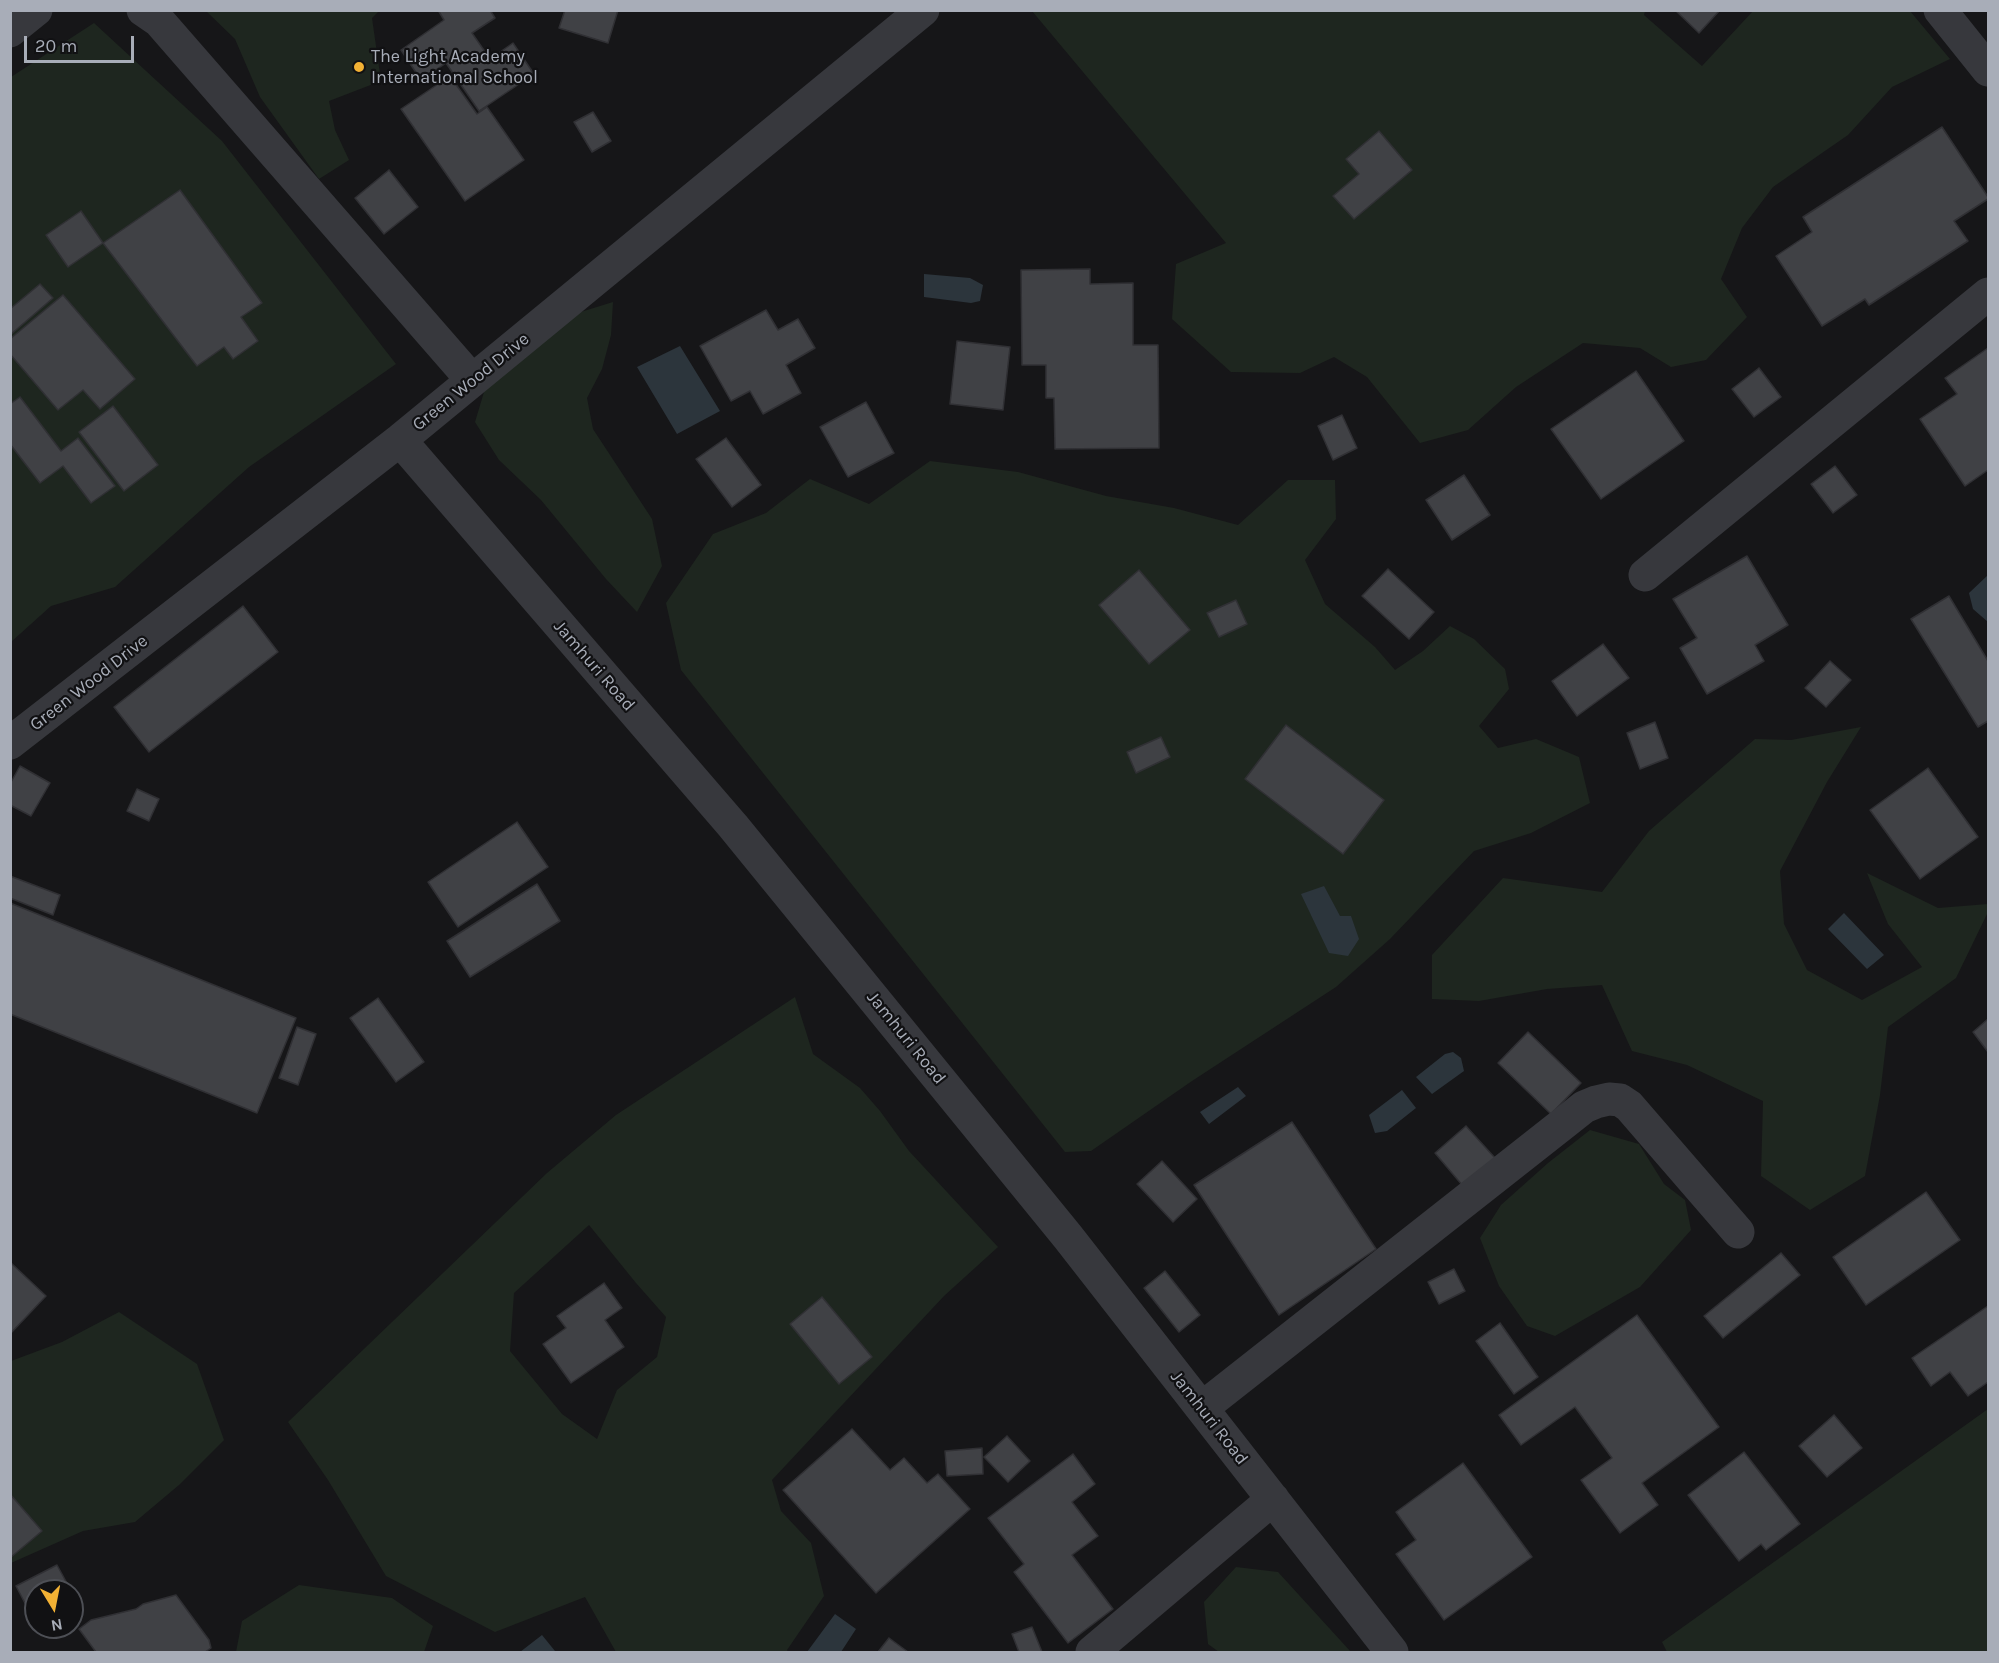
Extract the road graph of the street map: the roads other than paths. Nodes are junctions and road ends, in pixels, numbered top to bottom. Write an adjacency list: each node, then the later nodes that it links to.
1 (36, 10): 5 (street)
2 (143, 10): 8 (street)
3 (923, 10): 8 (street, Green Wood Drive)
4 (1940, 10): 6 (street)
5 (10, 31)
6 (1989, 70)
7 (1989, 294): 10 (street)
8 (472, 380): 9 (street, Green Wood Drive)
9 (400, 440): 11 (street, Green Wood Drive); 13 (street, Jamhuri Road)
10 (1645, 575)
11 (10, 744)
12 (1738, 1232): 13 (street)
13 (1202, 1408): 14 (street, Jamhuri Road)
14 (1273, 1499): 15 (street); 16 (street, Jamhuri Road)
15 (1092, 1653)
16 (1392, 1653)

